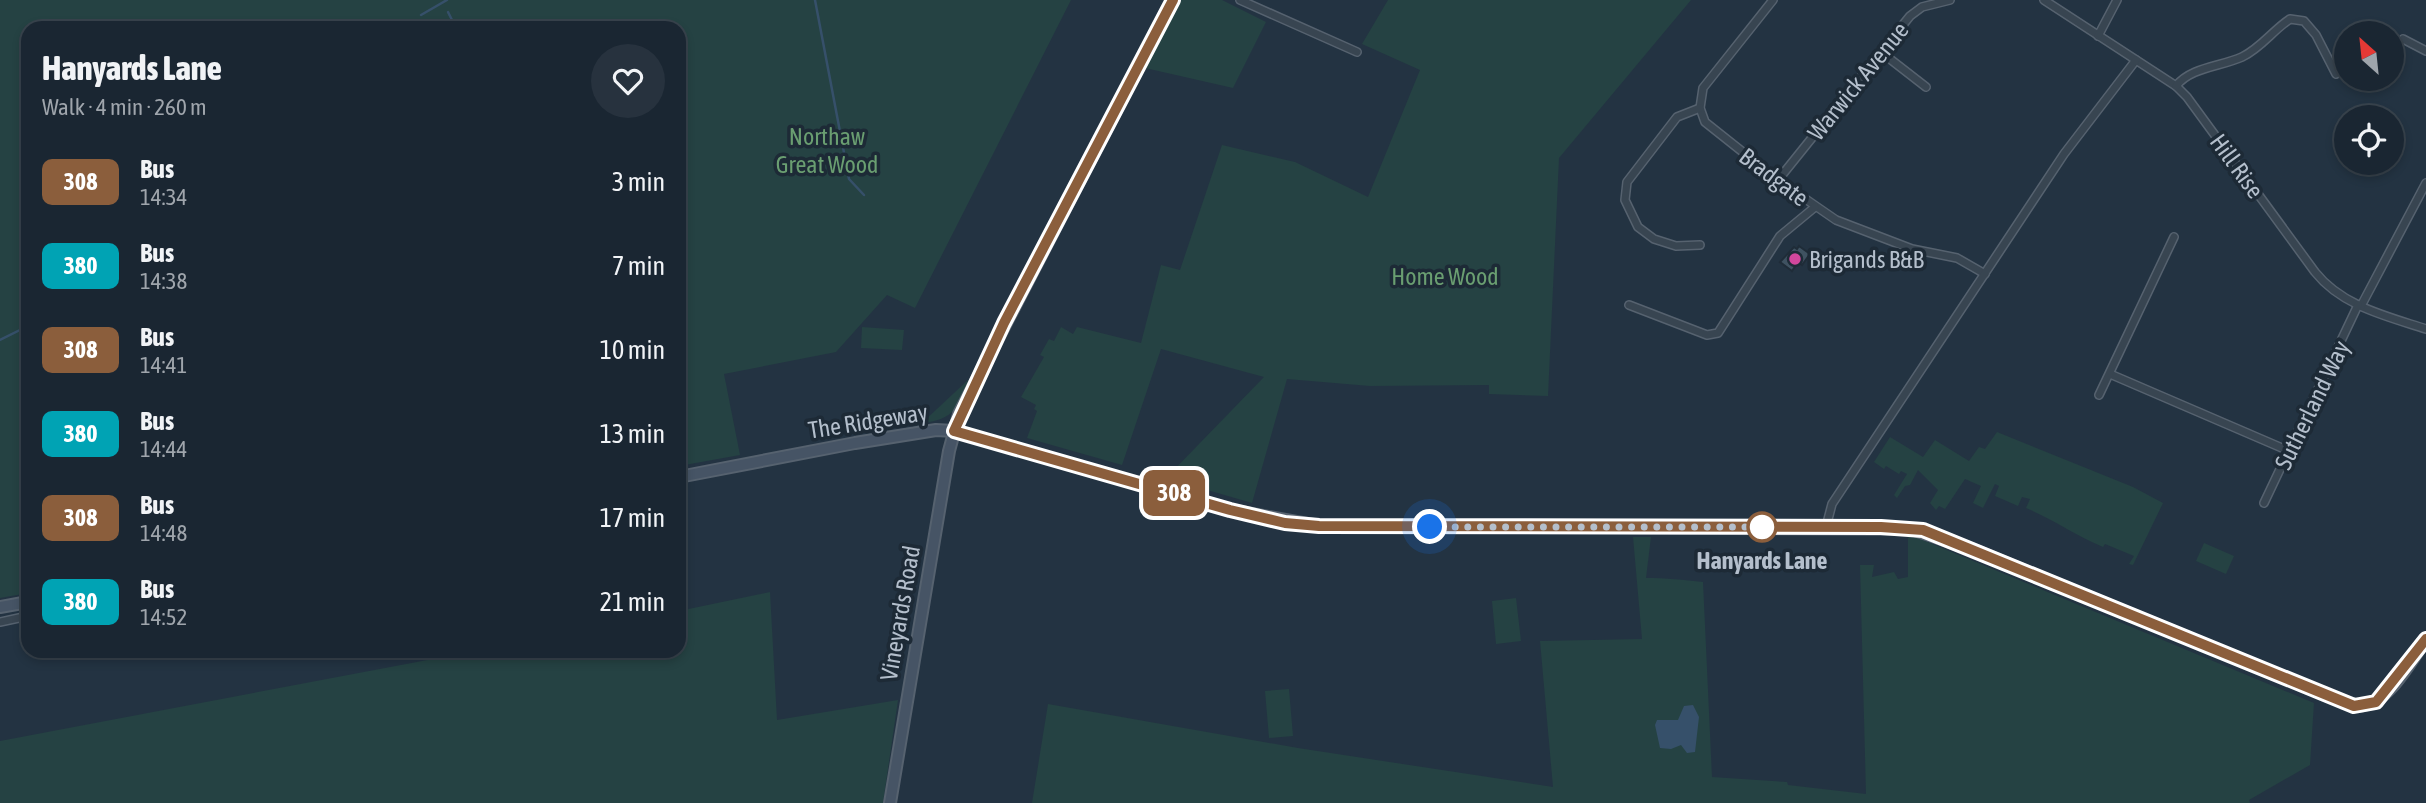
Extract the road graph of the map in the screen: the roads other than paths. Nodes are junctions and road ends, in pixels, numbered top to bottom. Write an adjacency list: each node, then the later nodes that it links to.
1 (1173, 0): 28 (street, Vineyards Road)
2 (1240, 0): 10 (street)
3 (1773, 0): 16 (street)
4 (1950, 0): 11 (street, Warwick Avenue)
5 (2044, 0): 7 (street, Hill Rise)
6 (2118, 0): 7 (street)
7 (2098, 36): 12 (street, Hill Rise)
8 (2404, 40): 9 (street)
9 (2426, 51)
10 (1357, 52)
11 (1881, 52): 14 (street); 17 (street, Warwick Avenue)
12 (2136, 60): 15 (street, Hill Rise); 22 (street)
13 (2334, 70): 15 (street)
14 (1926, 86)
15 (2176, 86): 24 (street, Hill Rise)
16 (1700, 108): 17 (street, Bradgate); 21 (street)
17 (1777, 180): 19 (street, Bradgate)
18 (2426, 183): 24 (street, Sutherland Way)
19 (1815, 207): 22 (street, Bradgate); 23 (street)
20 (2174, 237): 26 (street)
21 (1700, 245)
22 (1985, 274): 32 (street)
23 (1629, 305)
24 (2360, 306): 25 (street, Hill Rise); 29 (street, Sutherland Way)
25 (2426, 329)
26 (2110, 374): 27 (street); 29 (street)
27 (2099, 395)
28 (954, 431): 30 (street, The Ridgeway); 32 (street, The Ridgeway); 38 (street, Vineyards Road)
29 (2289, 451): 31 (street, Sutherland Way)
30 (686, 476)
31 (2264, 503)
32 (1826, 527): 37 (street, The Ridgeway)
33 (21, 603): 34 (street)
34 (0, 607)
35 (21, 618): 36 (street)
36 (0, 622)
37 (2426, 639)
38 (890, 803)

